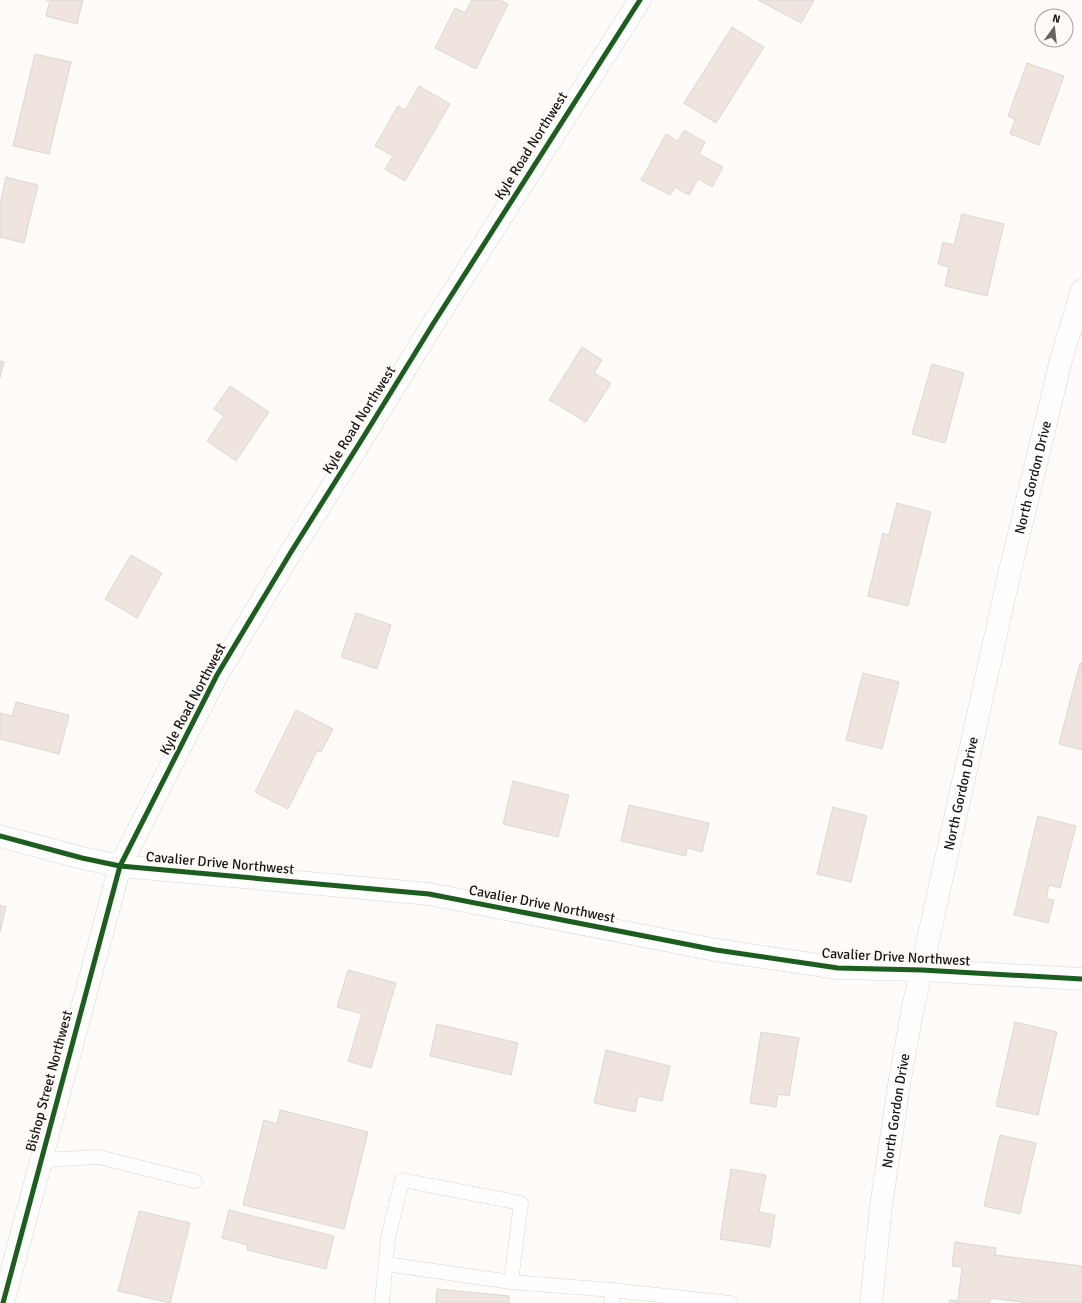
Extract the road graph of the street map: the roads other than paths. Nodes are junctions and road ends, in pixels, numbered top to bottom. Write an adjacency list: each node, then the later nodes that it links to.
1 (640, 0): 4 (street, Kyle Road Northwest)
2 (1082, 290): 5 (street, North Gordon Drive)
3 (0, 836): 4 (street, Cavalier Drive Northwest)
4 (120, 866): 5 (street, Cavalier Drive Northwest); 7 (street, Bishop Street Northwest)
5 (922, 970): 6 (street, Cavalier Drive Northwest); 15 (street, North Gordon Drive)
6 (1082, 979)
7 (40, 1160): 8 (lane); 12 (street, Bishop Street Northwest)
8 (195, 1181)
9 (386, 1264): 10 (lane); 10 (lane); 13 (lane)
10 (511, 1282): 11 (lane)
11 (612, 1296): 14 (lane)
12 (3, 1303)
13 (382, 1303)
14 (730, 1303)
15 (871, 1303)

